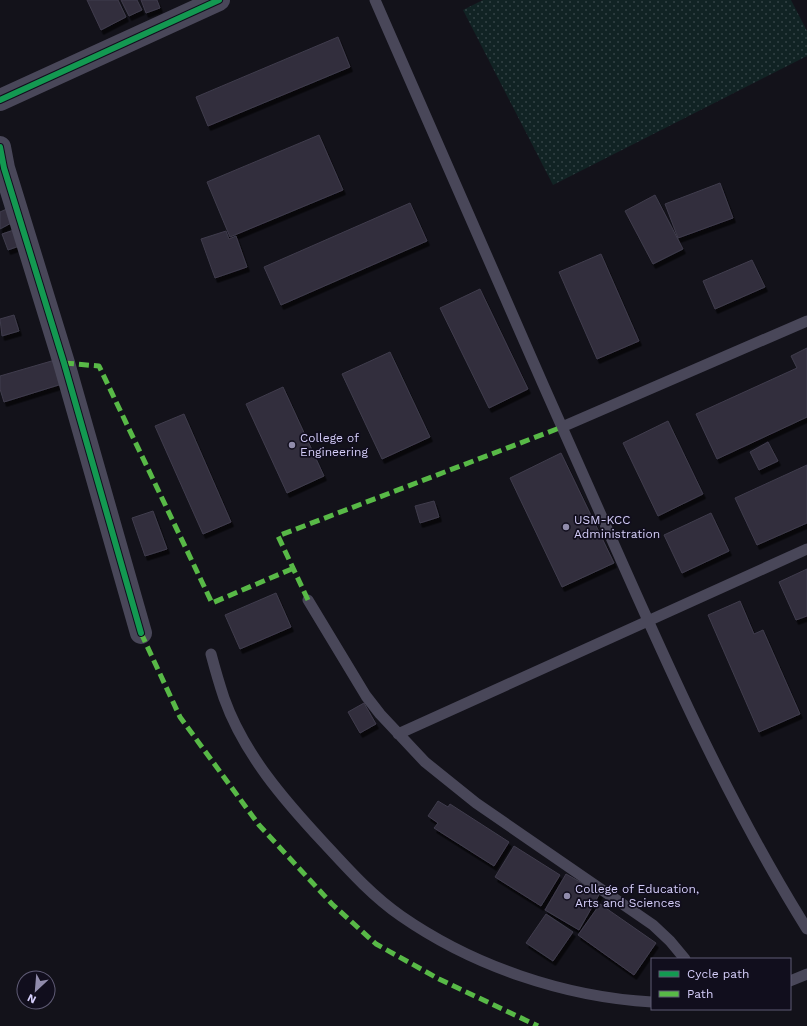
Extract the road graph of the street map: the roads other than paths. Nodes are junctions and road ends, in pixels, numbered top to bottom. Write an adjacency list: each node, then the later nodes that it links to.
1 (219, 0): 3 (street)
2 (375, 0): 6 (lane)
3 (0, 100)
4 (0, 147): 10 (street)
5 (807, 321): 6 (lane)
6 (562, 427): 9 (lane)
7 (807, 550): 9 (lane)
8 (308, 600): 12 (lane)
9 (648, 621): 12 (lane); 13 (lane)
10 (141, 633)
11 (211, 654): 17 (lane)
12 (398, 734): 14 (lane)
13 (807, 929)
14 (684, 958)
15 (807, 974): 16 (lane)
16 (791, 981)
17 (651, 1002)

